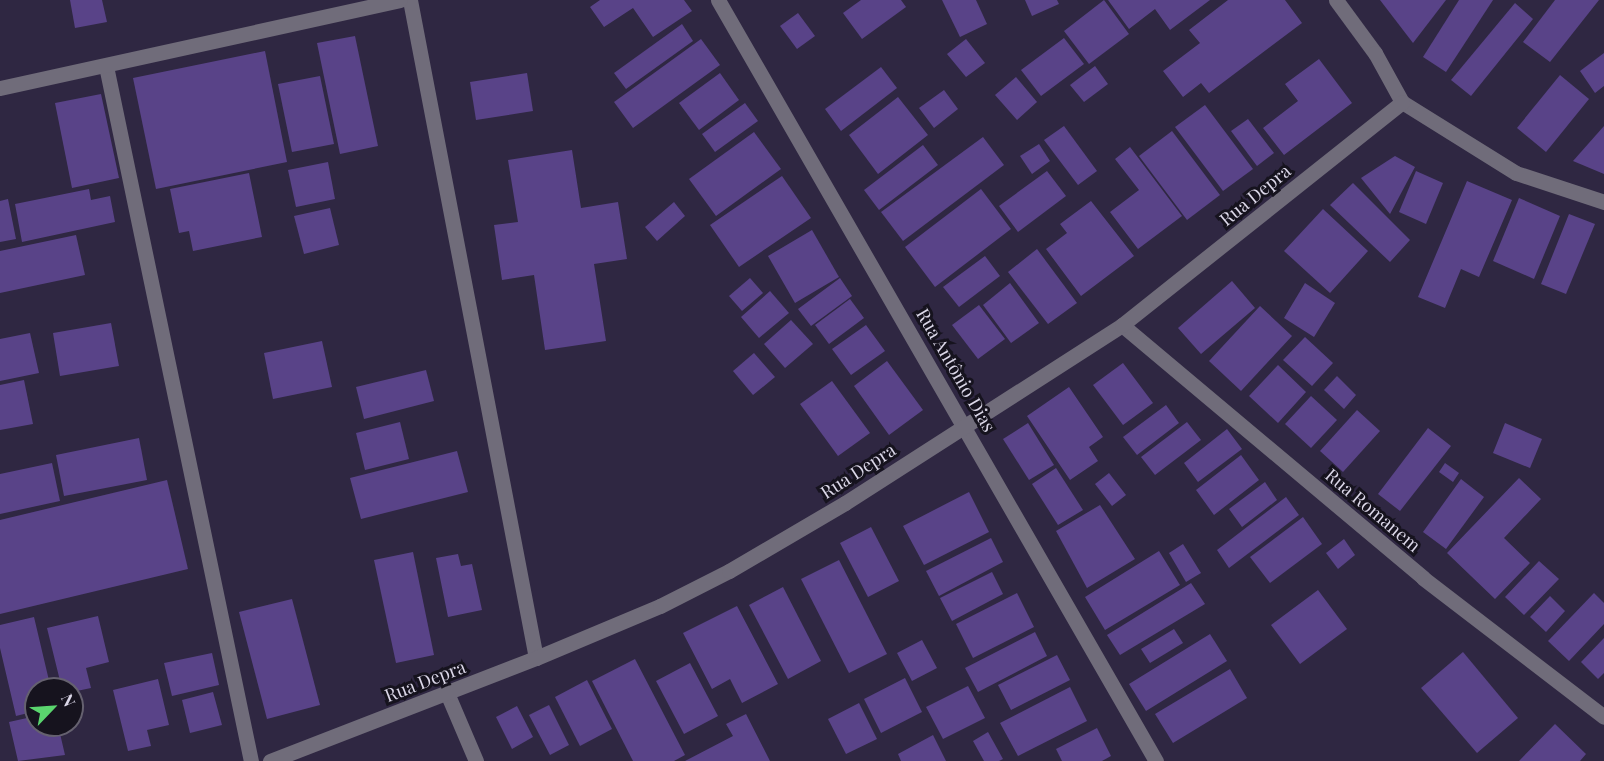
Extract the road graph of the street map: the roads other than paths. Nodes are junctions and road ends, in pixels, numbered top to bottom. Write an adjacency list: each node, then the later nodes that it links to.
1 (399, 0): 5 (street)
2 (410, 0): 11 (street)
3 (718, 0): 10 (street, Rua Antônio Dias)
4 (1336, 0): 7 (street)
5 (106, 66): 6 (street); 14 (street)
6 (0, 88)
7 (1402, 102): 8 (street); 9 (street, Rua Depra)
8 (1604, 202)
9 (1122, 325): 10 (street, Rua Depra); 13 (street, Rua Romanem)
10 (965, 424): 11 (street, Rua Depra); 17 (street, Rua Antônio Dias)
11 (536, 658): 12 (street, Rua Depra)
12 (447, 693): 15 (street, Rua Depra); 16 (street)
13 (1604, 717)
14 (251, 761)
15 (270, 761)
16 (476, 761)
17 (1156, 761)

